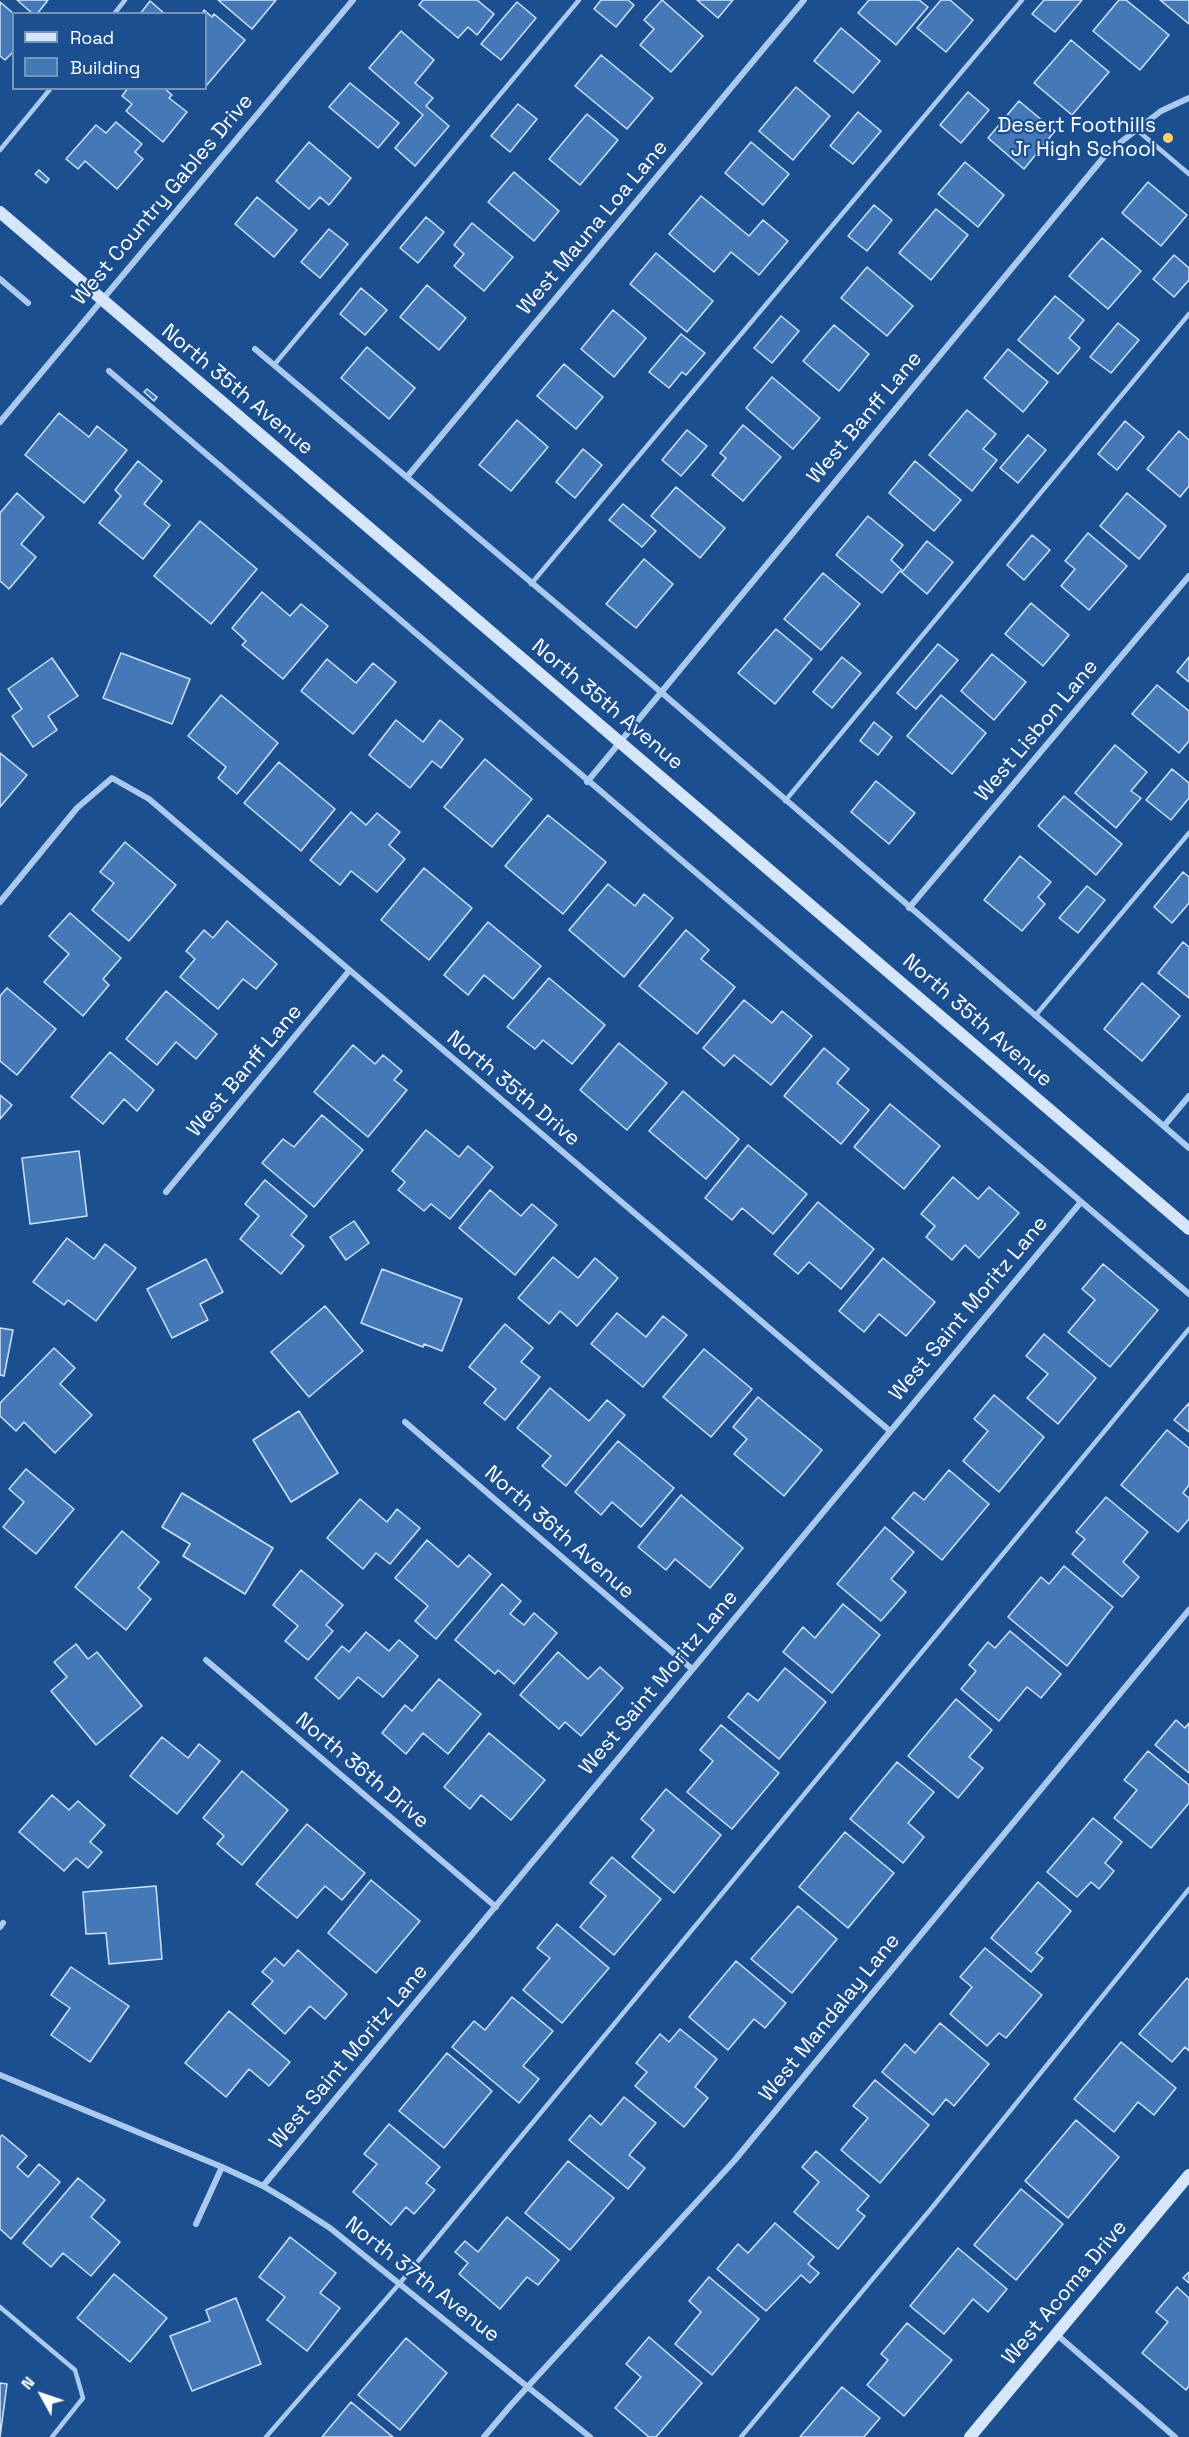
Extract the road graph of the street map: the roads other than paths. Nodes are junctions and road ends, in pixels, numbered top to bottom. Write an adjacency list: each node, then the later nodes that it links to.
1 (125, 0): 6 (lane)
2 (353, 0): 14 (street, West Country Gables Drive)
3 (579, 0): 18 (lane)
4 (804, 0): 21 (street, West Mauna Loa Lane)
5 (1022, 0): 23 (lane)
6 (116, 12)
7 (49, 90): 10 (lane)
8 (1189, 98): 9 (street, West Banff Lane)
9 (1137, 130): 11 (lane); 24 (street, West Banff Lane)
10 (0, 150)
11 (1189, 174)
12 (0, 212): 14 (main road, North 35th Avenue)
13 (0, 279): 15 (street)
14 (101, 300): 20 (street, West Country Gables Drive); 25 (main road, North 35th Avenue)
15 (28, 303)
16 (1189, 314): 27 (lane)
17 (255, 349): 18 (street, North 35th Avenue)
18 (274, 365): 21 (street, North 35th Avenue)
19 (109, 371): 26 (street)
20 (0, 422)
21 (407, 477): 23 (street, North 35th Avenue)
22 (1189, 576): 30 (street, West Lisbon Lane)
23 (531, 584): 24 (street, North 35th Avenue)
24 (661, 692): 25 (street, West Banff Lane); 27 (street, North 35th Avenue)
25 (620, 742): 26 (street, West Banff Lane); 38 (main road, North 35th Avenue)
26 (587, 782): 37 (street)
27 (785, 801): 30 (street, North 35th Avenue)
28 (1189, 833): 32 (lane)
29 (0, 902): 31 (street, North 35th Drive)
30 (909, 908): 32 (street, North 35th Avenue)
31 (349, 971): 36 (street, West Banff Lane); 42 (street, North 35th Drive)
32 (1035, 1016): 34 (street, North 35th Avenue)
33 (1189, 1096): 34 (street)
34 (1164, 1126): 35 (street, North 35th Avenue)
35 (1189, 1148)
36 (166, 1192)
37 (1081, 1202): 39 (street); 42 (street, West Saint Moritz Lane)
38 (1189, 1229)
39 (1189, 1294)
40 (1189, 1329): 53 (lane)
41 (405, 1422): 45 (street, North 36th Avenue)
42 (890, 1431): 45 (street, West Saint Moritz Lane)
43 (1189, 1610): 56 (street, West Mandalay Lane)
44 (206, 1660): 47 (street, North 36th Drive)
45 (692, 1669): 47 (street, West Saint Moritz Lane)
46 (1189, 1889): 61 (lane)
47 (496, 1907): 51 (street, West Saint Moritz Lane)
48 (0, 2075): 49 (street, North 37th Avenue)
49 (222, 2167): 51 (street, North 37th Avenue); 52 (street)
50 (1189, 2175): 55 (main road, West Acoma Drive)
51 (263, 2186): 53 (street, North 37th Avenue)
52 (196, 2224)
53 (400, 2283): 56 (street, North 37th Avenue); 58 (lane)
54 (0, 2307): 57 (lane)
55 (1056, 2334): 62 (main road, West Acoma Drive); 63 (street)
56 (529, 2386): 59 (street, West Mandalay Lane); 60 (street, North 37th Avenue)
57 (52, 2437)
58 (266, 2437)
59 (484, 2437)
60 (590, 2437)
61 (741, 2437)
62 (970, 2437)
63 (1175, 2437)

